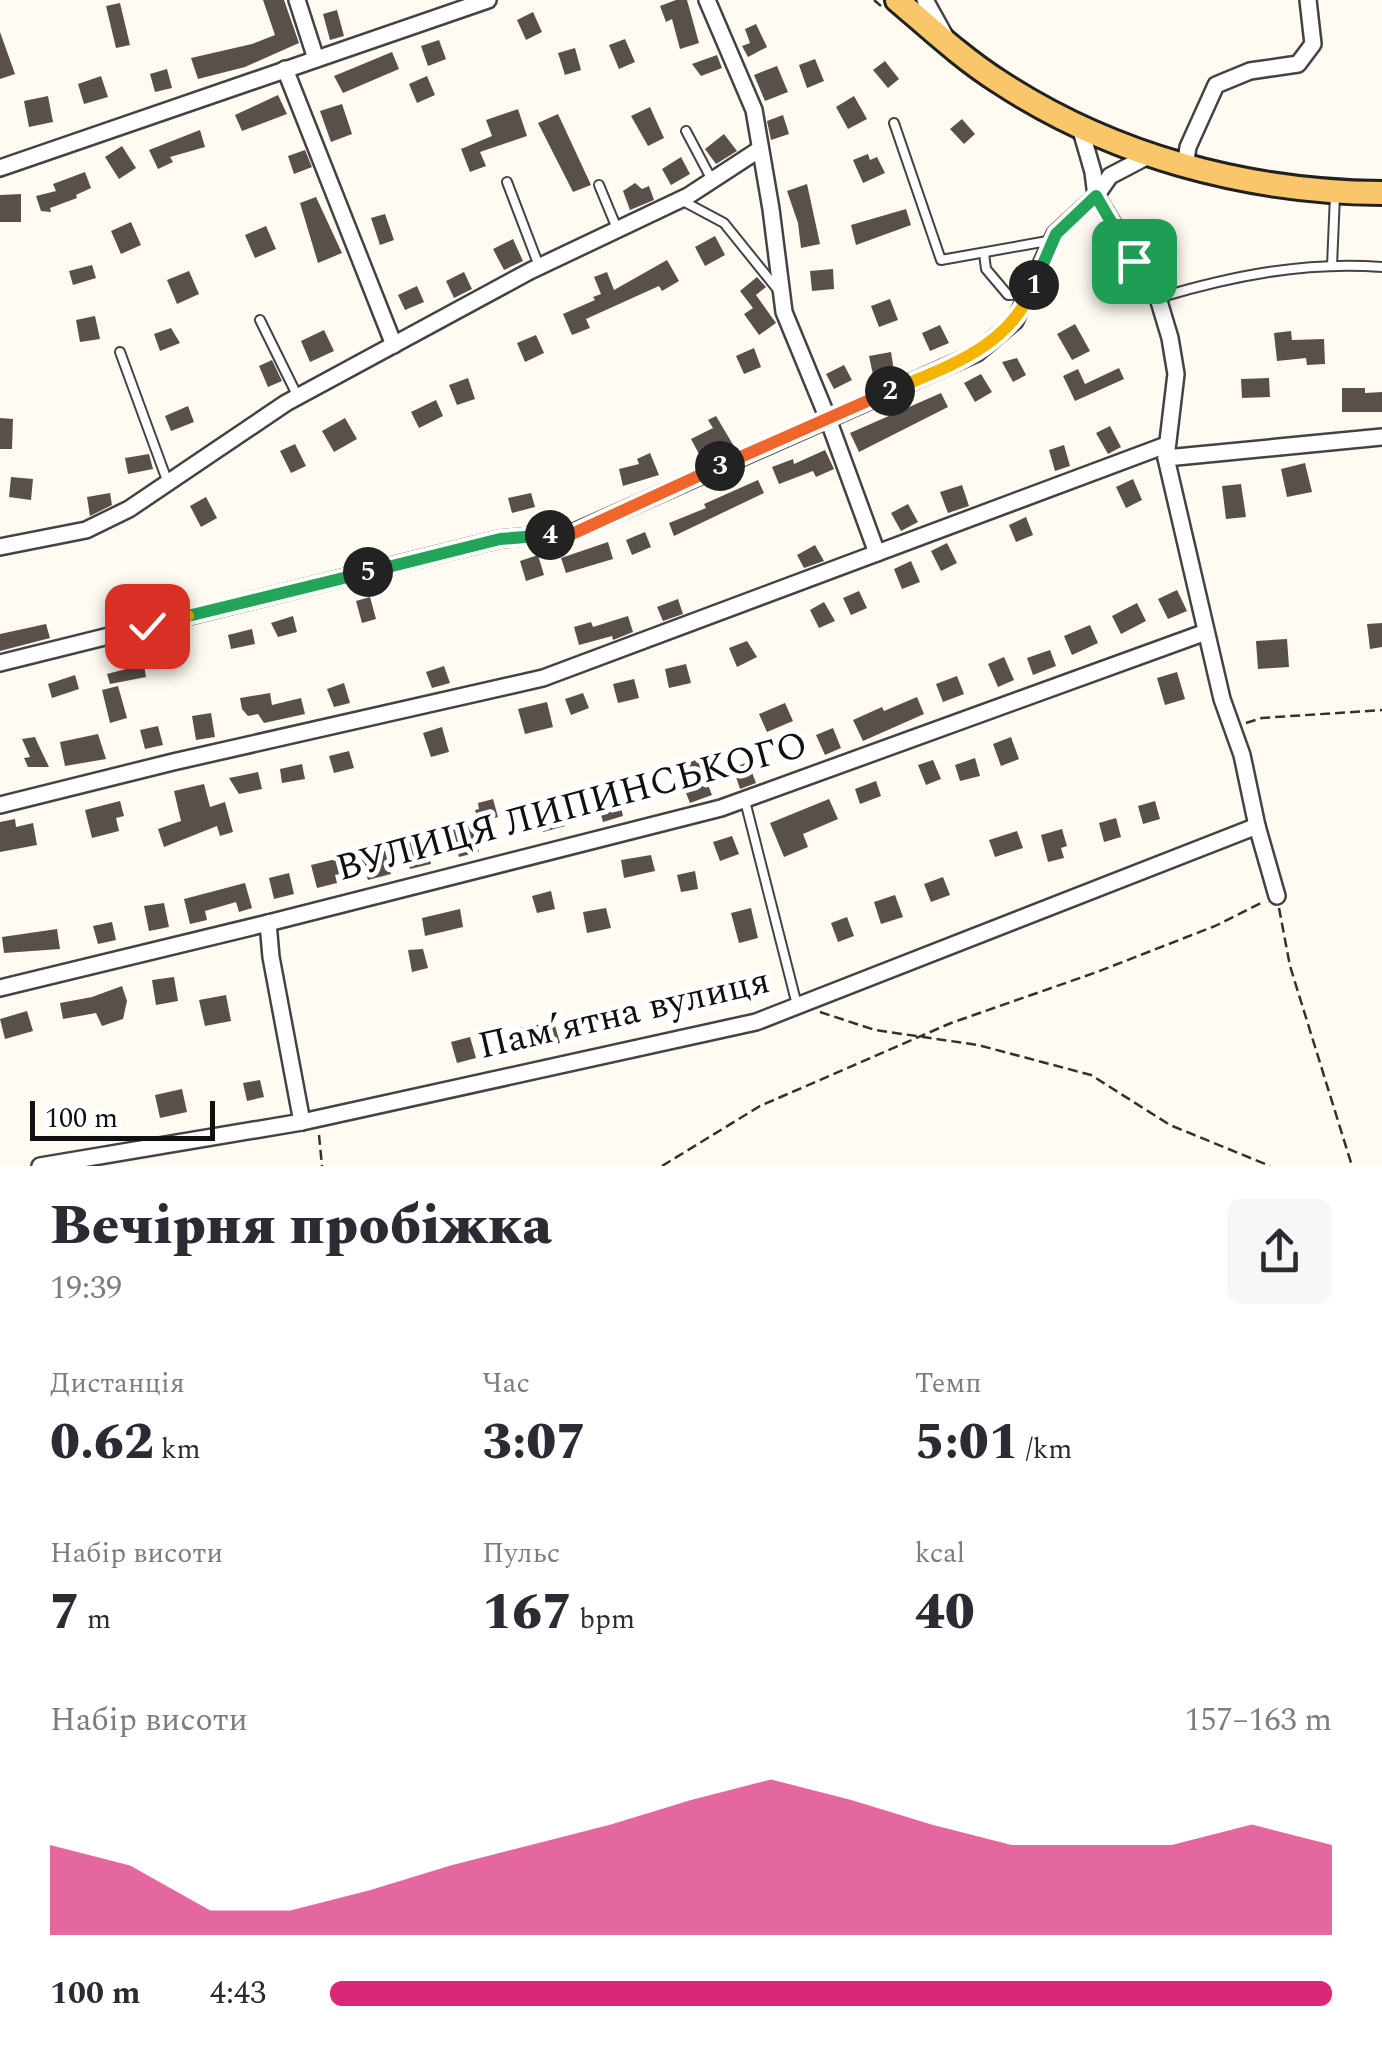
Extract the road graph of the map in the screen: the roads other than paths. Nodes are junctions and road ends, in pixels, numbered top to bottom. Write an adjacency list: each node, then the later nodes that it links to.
1 (296, 0): 8 (street)
2 (488, 0): 8 (street)
3 (707, 0): 13 (street)
4 (897, 0): 7 (main road)
5 (925, 0): 7 (street)
6 (1308, 0): 16 (street)
7 (950, 46): 11 (main road)
8 (316, 59): 9 (street)
9 (285, 69): 15 (street); 34 (street)
10 (894, 122): 26 (lane)
11 (1080, 126): 14 (main road); 22 (street)
12 (686, 131): 18 (lane)
13 (760, 149): 18 (street); 31 (street)
14 (1150, 155): 16 (main road); 22 (street)
15 (0, 168)
16 (1185, 168): 20 (main road)
17 (507, 182): 27 (lane)
18 (713, 182): 23 (street)
19 (598, 185): 24 (lane)
20 (1335, 192): 21 (main road); 28 (lane)
21 (1382, 193)
22 (1096, 196): 25 (street); 32 (street)
23 (680, 200): 24 (street); 31 (lane)
24 (618, 230): 27 (street)
25 (1053, 240): 26 (lane); 30 (street)
26 (984, 253): 30 (lane)
27 (539, 266): 34 (street)
28 (1332, 266): 29 (lane); 32 (lane)
29 (1382, 267)
30 (1030, 294): 37 (street)
31 (782, 295): 37 (street)
32 (1158, 298): 39 (street)
33 (260, 320): 36 (lane)
34 (394, 345): 36 (street)
35 (120, 352): 40 (lane)
36 (298, 396): 40 (street)
37 (828, 419): 42 (street); 44 (street)
38 (1382, 437): 39 (street)
39 (1166, 451): 42 (street); 43 (street)
40 (168, 483): 41 (street)
41 (0, 548)
42 (876, 553): 46 (street)
43 (1206, 632): 45 (street, ВУЛИЦЯ ЛИПИНСЬКОГО); 47 (street)
44 (0, 663)
45 (745, 801): 49 (street, ВУЛИЦЯ ЛИПИНСЬКОГО); 51 (lane)
46 (0, 805)
47 (1257, 826): 48 (street); 51 (street, Памʼятна вулиця)
48 (1277, 896)
49 (268, 924): 50 (street, ВУЛИЦЯ ЛИПИНСЬКОГО); 52 (street)
50 (0, 988)
51 (798, 1006): 52 (street, Памʼятна вулиця)
52 (310, 1120): 53 (street, Памʼятна вулиця)
53 (40, 1166)

